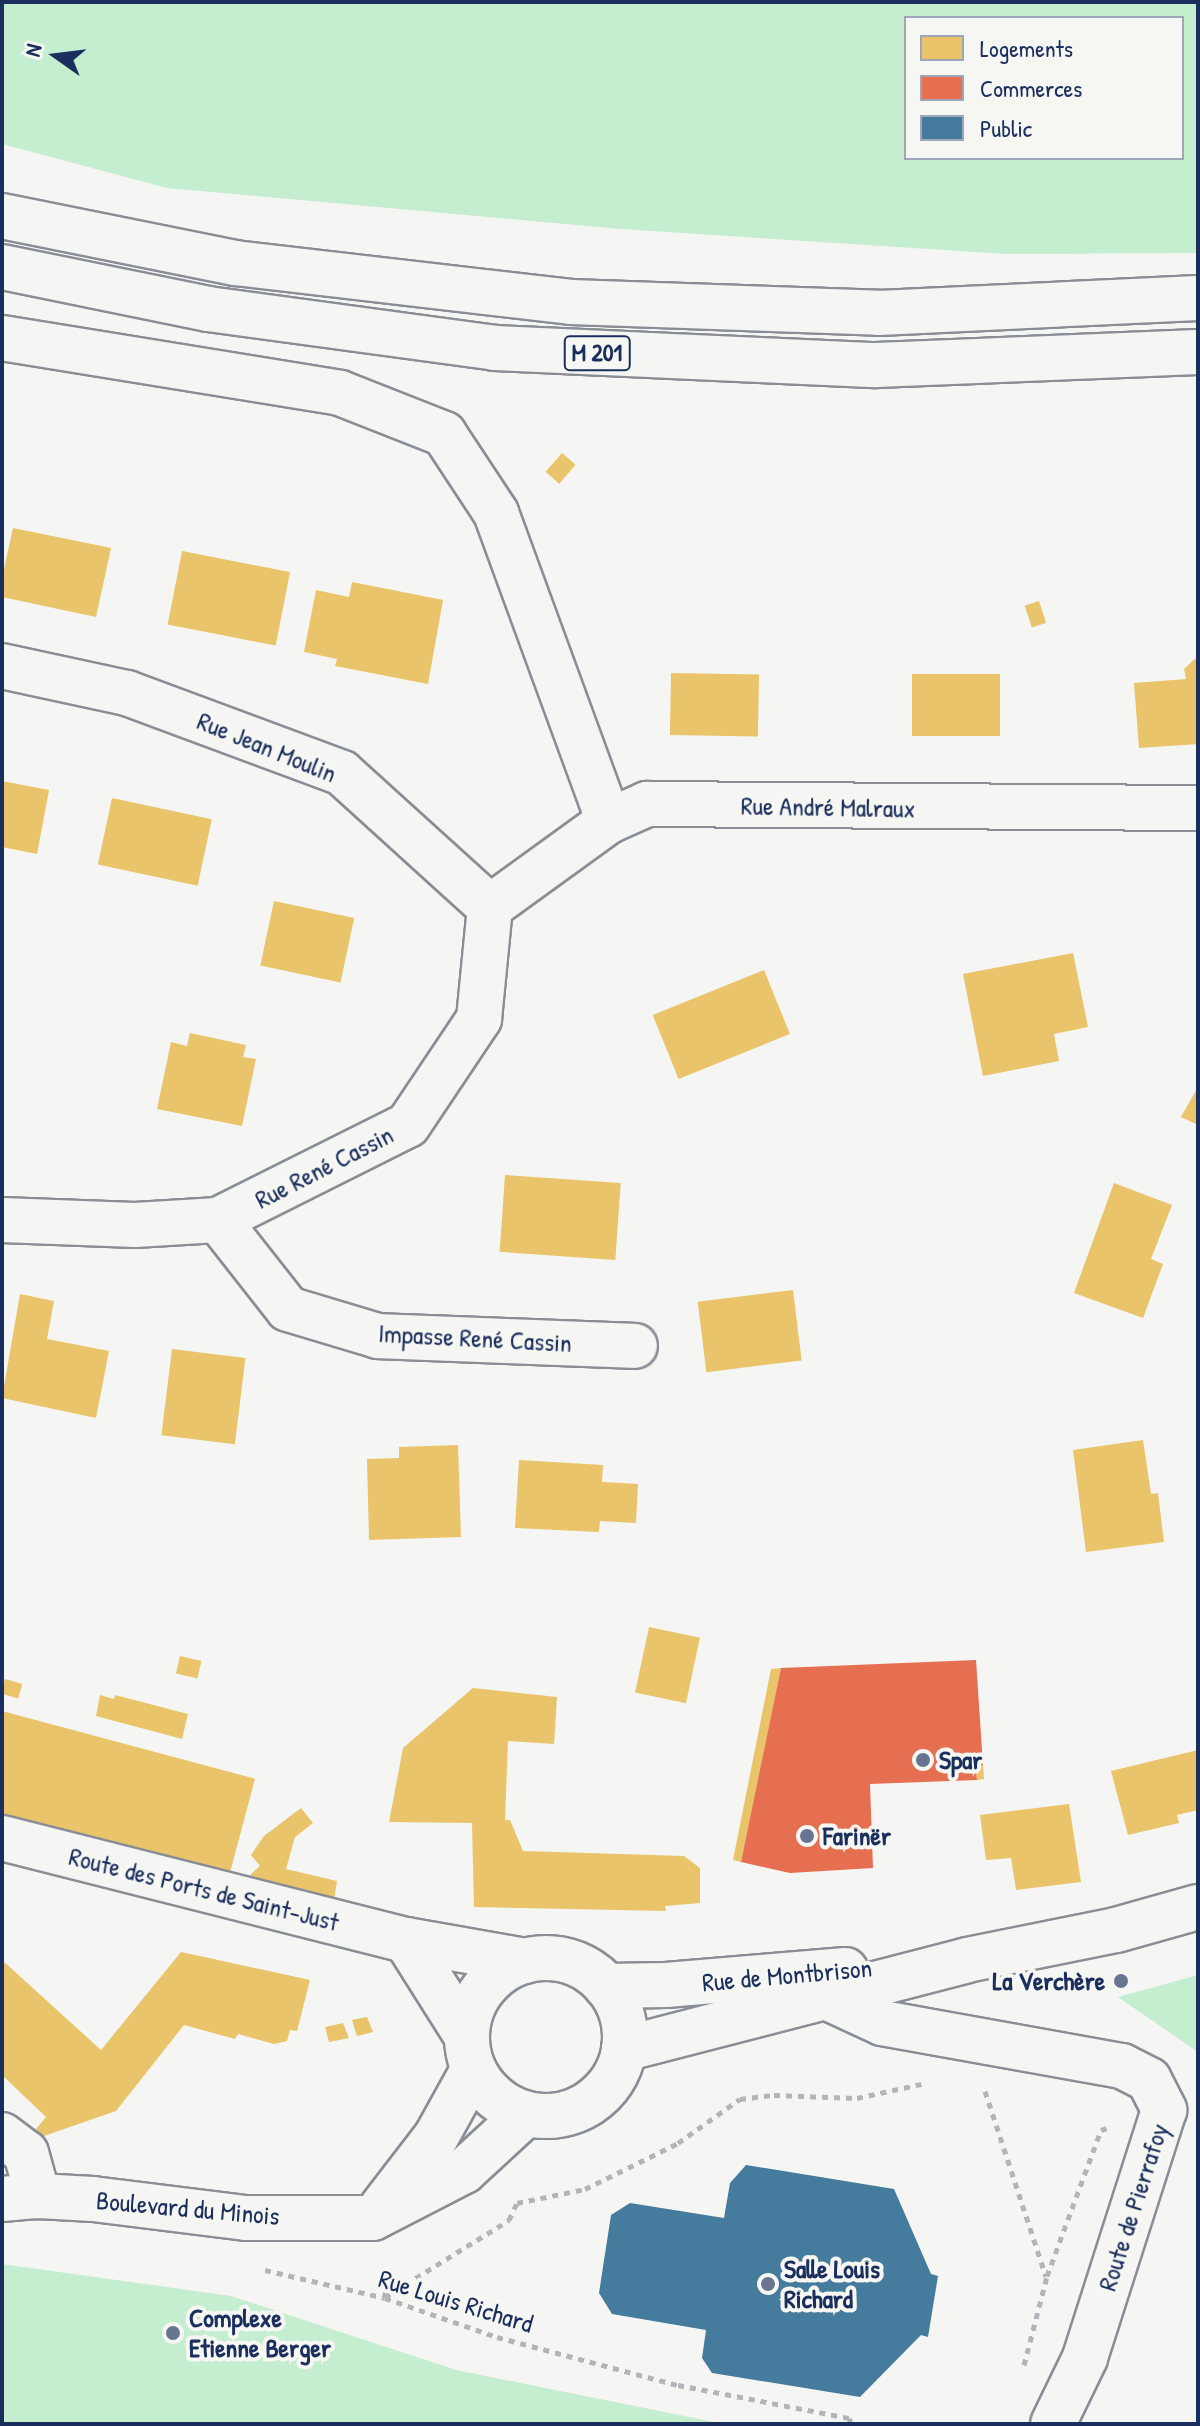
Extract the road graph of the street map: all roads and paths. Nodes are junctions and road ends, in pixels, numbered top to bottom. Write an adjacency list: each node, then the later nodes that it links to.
1 (2, 216): 3 (main road, M 201)
2 (2, 267): 5 (main road, M 201)
3 (1198, 298)
4 (2, 338): 8 (main road)
5 (1198, 352)
6 (2, 666): 9 (main road, Rue Jean Moulin)
7 (1198, 808): 8 (main road, Rue André Malraux)
8 (609, 821): 9 (main road, Rue André Malraux)
9 (490, 907): 11 (main road, Rue René Cassin)
10 (2, 1220): 11 (main road, Rue René Cassin)
11 (218, 1220): 12 (main road, Impasse René Cassin)
12 (635, 1346)
13 (2, 1838): 15 (main road, Route des Ports de Saint-Just)
14 (1198, 1907): 16 (main road, Rue de Montbrison)
15 (406, 1940): 17 (main road, Route des Ports de Saint-Just); 22 (main road)
16 (967, 1960): 18 (main road, Rue de Montbrison); 19 (main road, Rue de Montbrison)
17 (525, 1961): 18 (main road); 22 (main road)
18 (606, 1986): 21 (main road)
19 (826, 1997): 20 (main road, Route de Pierrafoy); 21 (main road, Rue de Montbrison)
20 (981, 2038): 29 (path); 32 (main road, Route de Pierrafoy)
21 (624, 2049): 24 (main road)
22 (470, 2052): 24 (main road); 27 (main road)
23 (933, 2081): 30 (path)
24 (526, 2114): 27 (main road, Boulevard du Minois)
25 (2, 2135): 26 (main road)
26 (20, 2197): 27 (main road, Boulevard du Minois)
27 (373, 2218)
28 (252, 2267): 30 (path, Rue Louis Richard)
29 (1047, 2276)
30 (385, 2298): 31 (path, Rue Louis Richard)
31 (850, 2424)
32 (1053, 2424)

